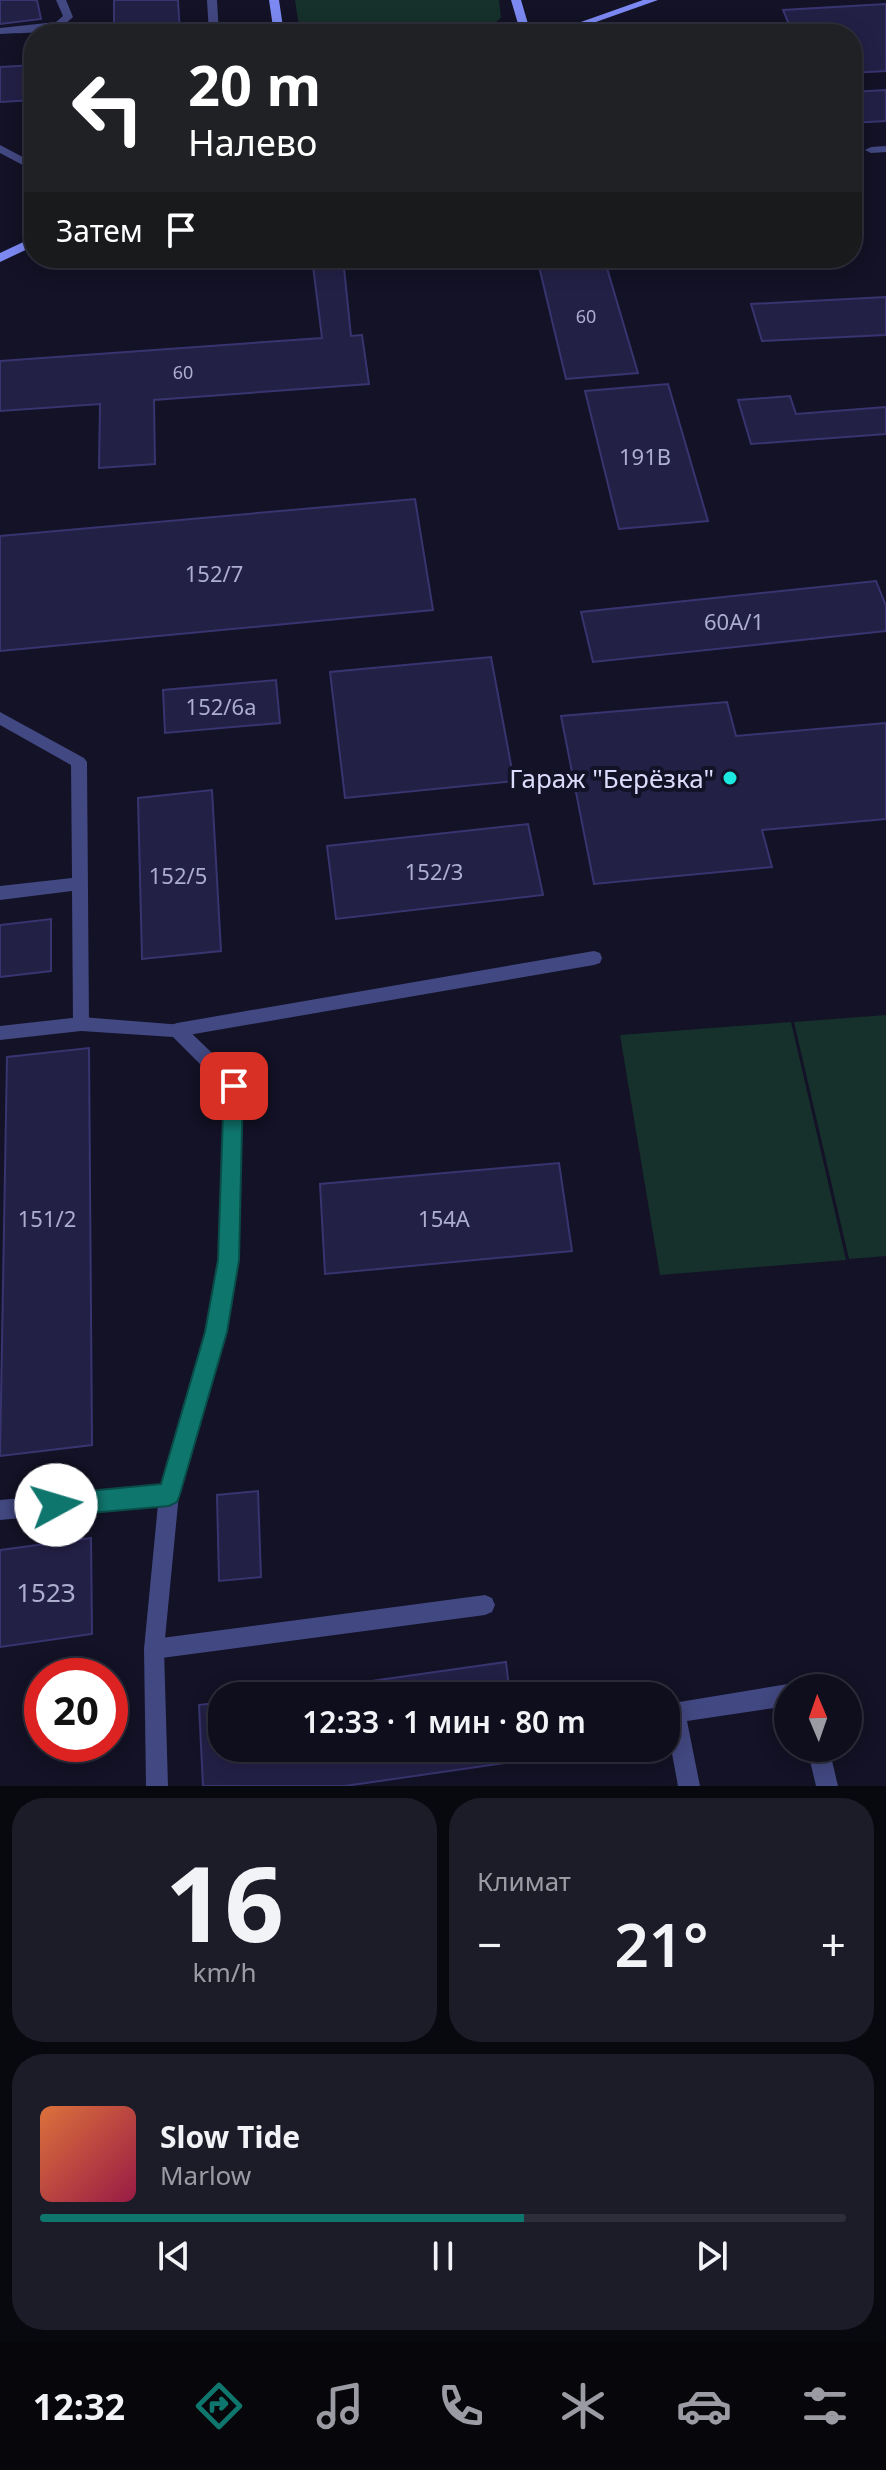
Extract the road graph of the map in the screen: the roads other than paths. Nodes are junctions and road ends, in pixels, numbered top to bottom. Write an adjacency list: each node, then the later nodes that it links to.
1 (61, 0): 6 (street)
2 (212, 0): 7 (street)
3 (274, 0): 8 (main road)
4 (516, 0): 9 (main road)
5 (653, 0): 10 (main road)
6 (60, 24)
7 (213, 24)
8 (278, 24)
9 (523, 24)
10 (582, 24)
11 (24, 28): 12 (street)
12 (0, 31)
13 (0, 148): 16 (street)
14 (886, 149): 15 (street)
15 (871, 150)
16 (24, 161)
17 (24, 246): 18 (main road)
18 (0, 258)
19 (0, 718): 20 (street)
20 (79, 884): 21 (street); 23 (street)
21 (0, 893)
22 (594, 958): 24 (street)
23 (81, 1024): 24 (street); 25 (street)
24 (177, 1030): 26 (street)
25 (0, 1033)
26 (169, 1494): 27 (street); 29 (street)
27 (0, 1510)
28 (485, 1605): 29 (street)
29 (154, 1649): 32 (street)
30 (774, 1697): 33 (street)
31 (821, 1762): 34 (street)
32 (157, 1786)
33 (689, 1786)
34 (827, 1786)

